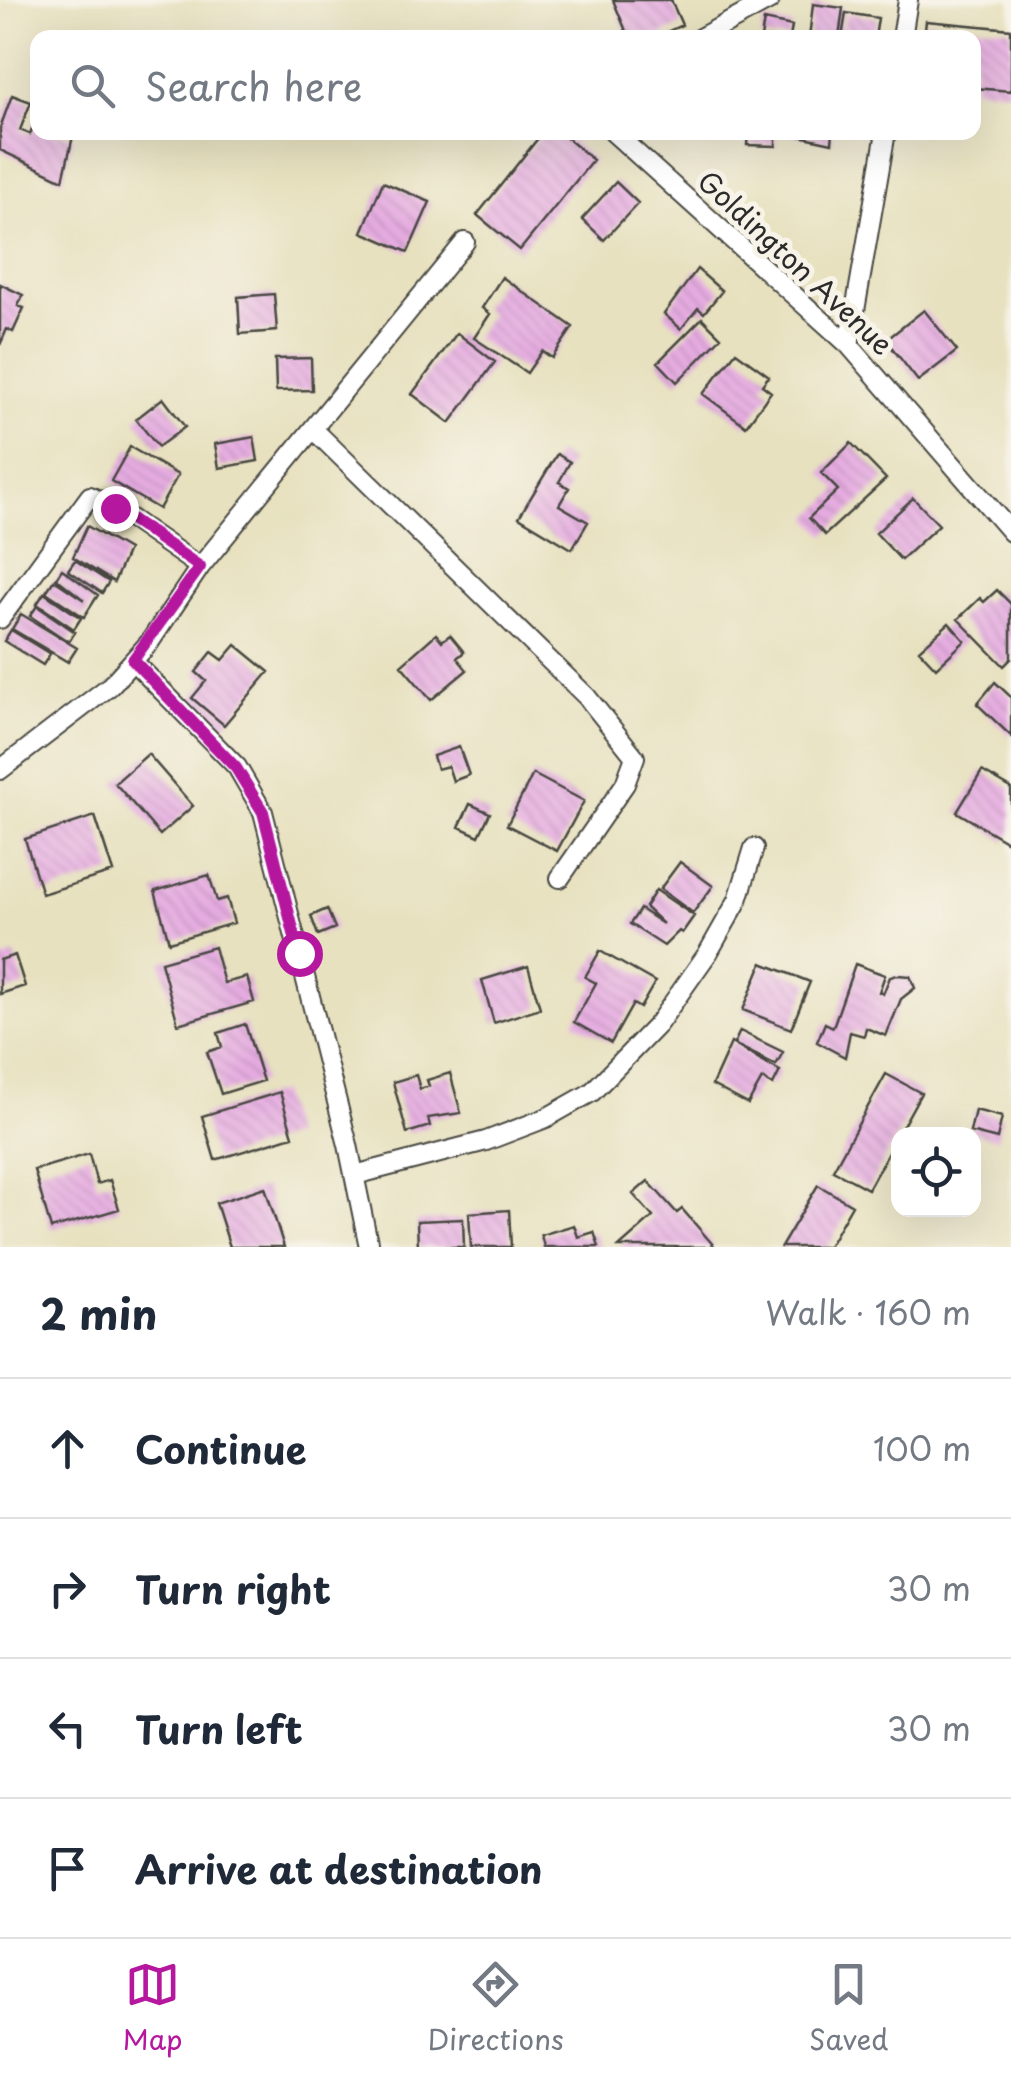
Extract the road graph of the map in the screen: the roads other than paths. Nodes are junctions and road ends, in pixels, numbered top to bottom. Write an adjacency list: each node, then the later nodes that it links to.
1 (770, 0): 3 (street)
2 (908, 0): 4 (street)
3 (715, 30)
4 (903, 30)
5 (622, 140): 8 (street, Goldington Avenue)
6 (885, 140): 8 (street)
7 (465, 242): 9 (street)
8 (849, 345): 10 (street, Goldington Avenue)
9 (313, 429): 11 (street); 16 (street)
10 (1011, 532)
11 (200, 567): 12 (street); 13 (street)
12 (0, 620)
13 (133, 660): 14 (street); 17 (street)
14 (0, 770)
15 (754, 848): 17 (street)
16 (560, 878)
17 (354, 1174): 18 (street)
18 (369, 1247)

